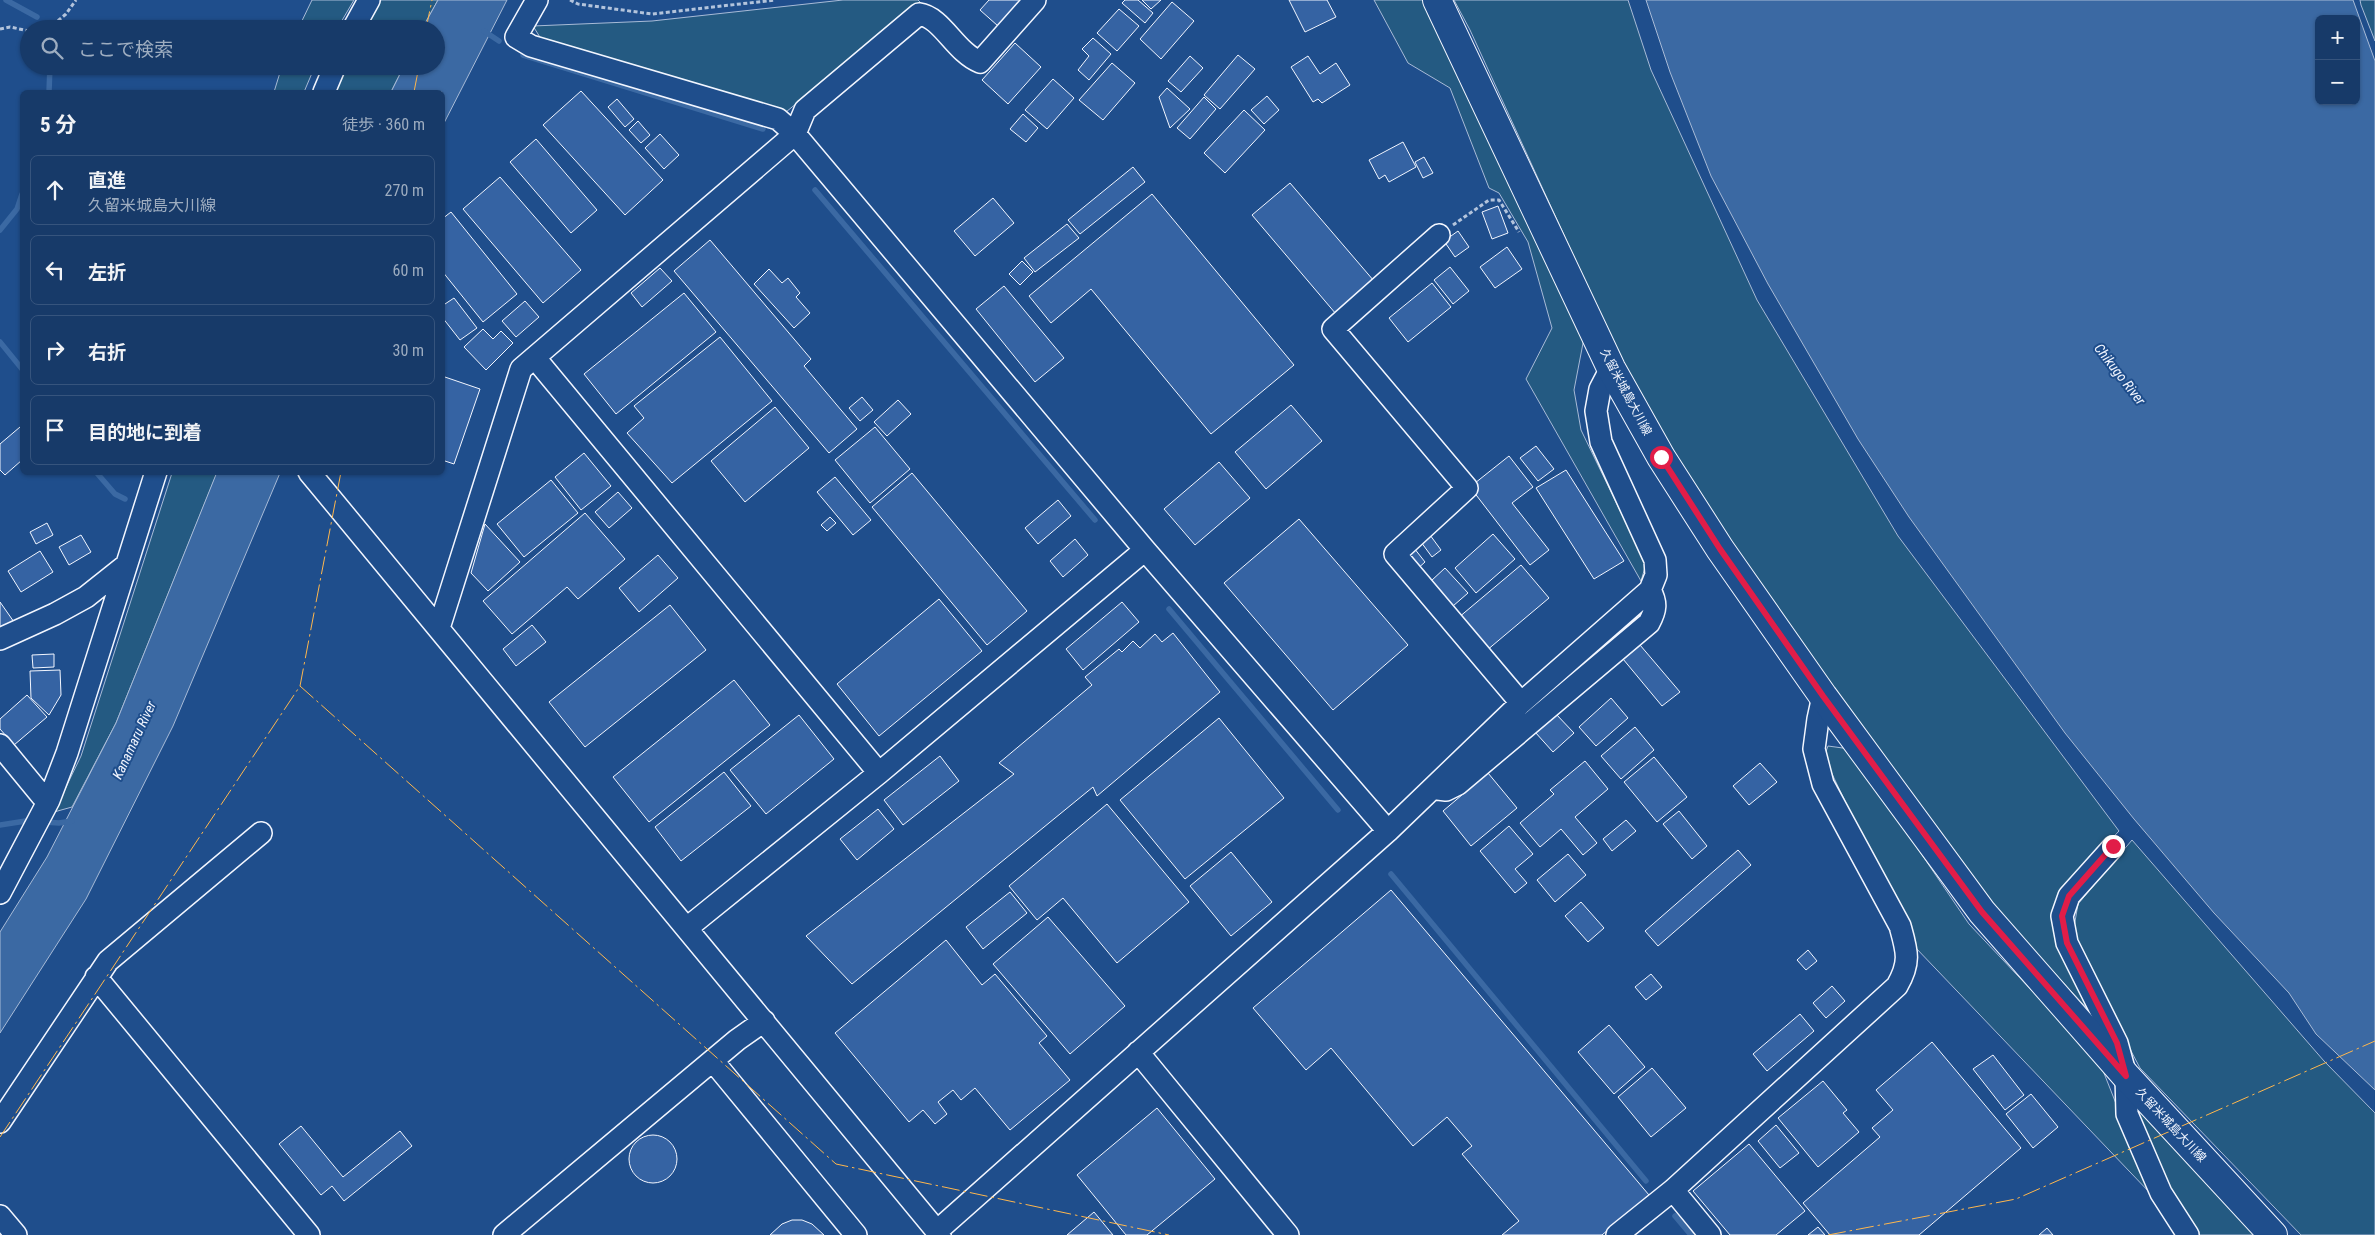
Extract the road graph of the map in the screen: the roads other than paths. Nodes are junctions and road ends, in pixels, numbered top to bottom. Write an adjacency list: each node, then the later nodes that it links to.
1 (369, 0): 5 (street)
2 (537, 0): 8 (street)
3 (1035, 0): 8 (street)
4 (1437, 0): 11 (main road, 久留米城島大川線)
5 (358, 20)
6 (331, 75): 7 (street)
7 (325, 90)
8 (795, 134): 10 (street); 14 (street)
9 (1438, 235): 20 (street)
10 (535, 358): 17 (street); 22 (street)
11 (1611, 368): 16 (street); 19 (main road, 久留米城島大川線)
12 (155, 475): 15 (street)
13 (312, 475): 17 (street)
14 (1146, 550): 22 (street); 25 (street)
15 (125, 566): 18 (street); 24 (street)
16 (1650, 590): 20 (street); 23 (street)
17 (439, 628): 29 (street)
18 (0, 639)
19 (1823, 696): 34 (main road, 久留米城島大川線); 36 (street)
20 (1521, 703): 23 (street)
21 (0, 745): 24 (street)
22 (879, 773): 29 (street)
23 (1433, 788): 25 (street)
24 (46, 805): 28 (street)
25 (1388, 831): 32 (street)
26 (261, 833): 30 (street)
27 (2113, 846): 34 (street)
28 (0, 893)
29 (687, 928): 31 (street)
30 (96, 977): 35 (street); 40 (street)
31 (764, 1021): 33 (street); 38 (street)
32 (1138, 1052): 38 (street); 43 (street)
33 (713, 1061): 41 (street); 42 (street)
34 (2126, 1076): 46 (street); 47 (main road, 久留米城島大川線)
35 (0, 1122)
36 (1674, 1190): 44 (street); 45 (street)
37 (0, 1216): 39 (street)
38 (938, 1233)
39 (16, 1235)
40 (309, 1235)
41 (504, 1235)
42 (856, 1235)
43 (1288, 1235)
44 (1617, 1235)
45 (1710, 1235)
46 (2188, 1235)
47 (2273, 1235)

